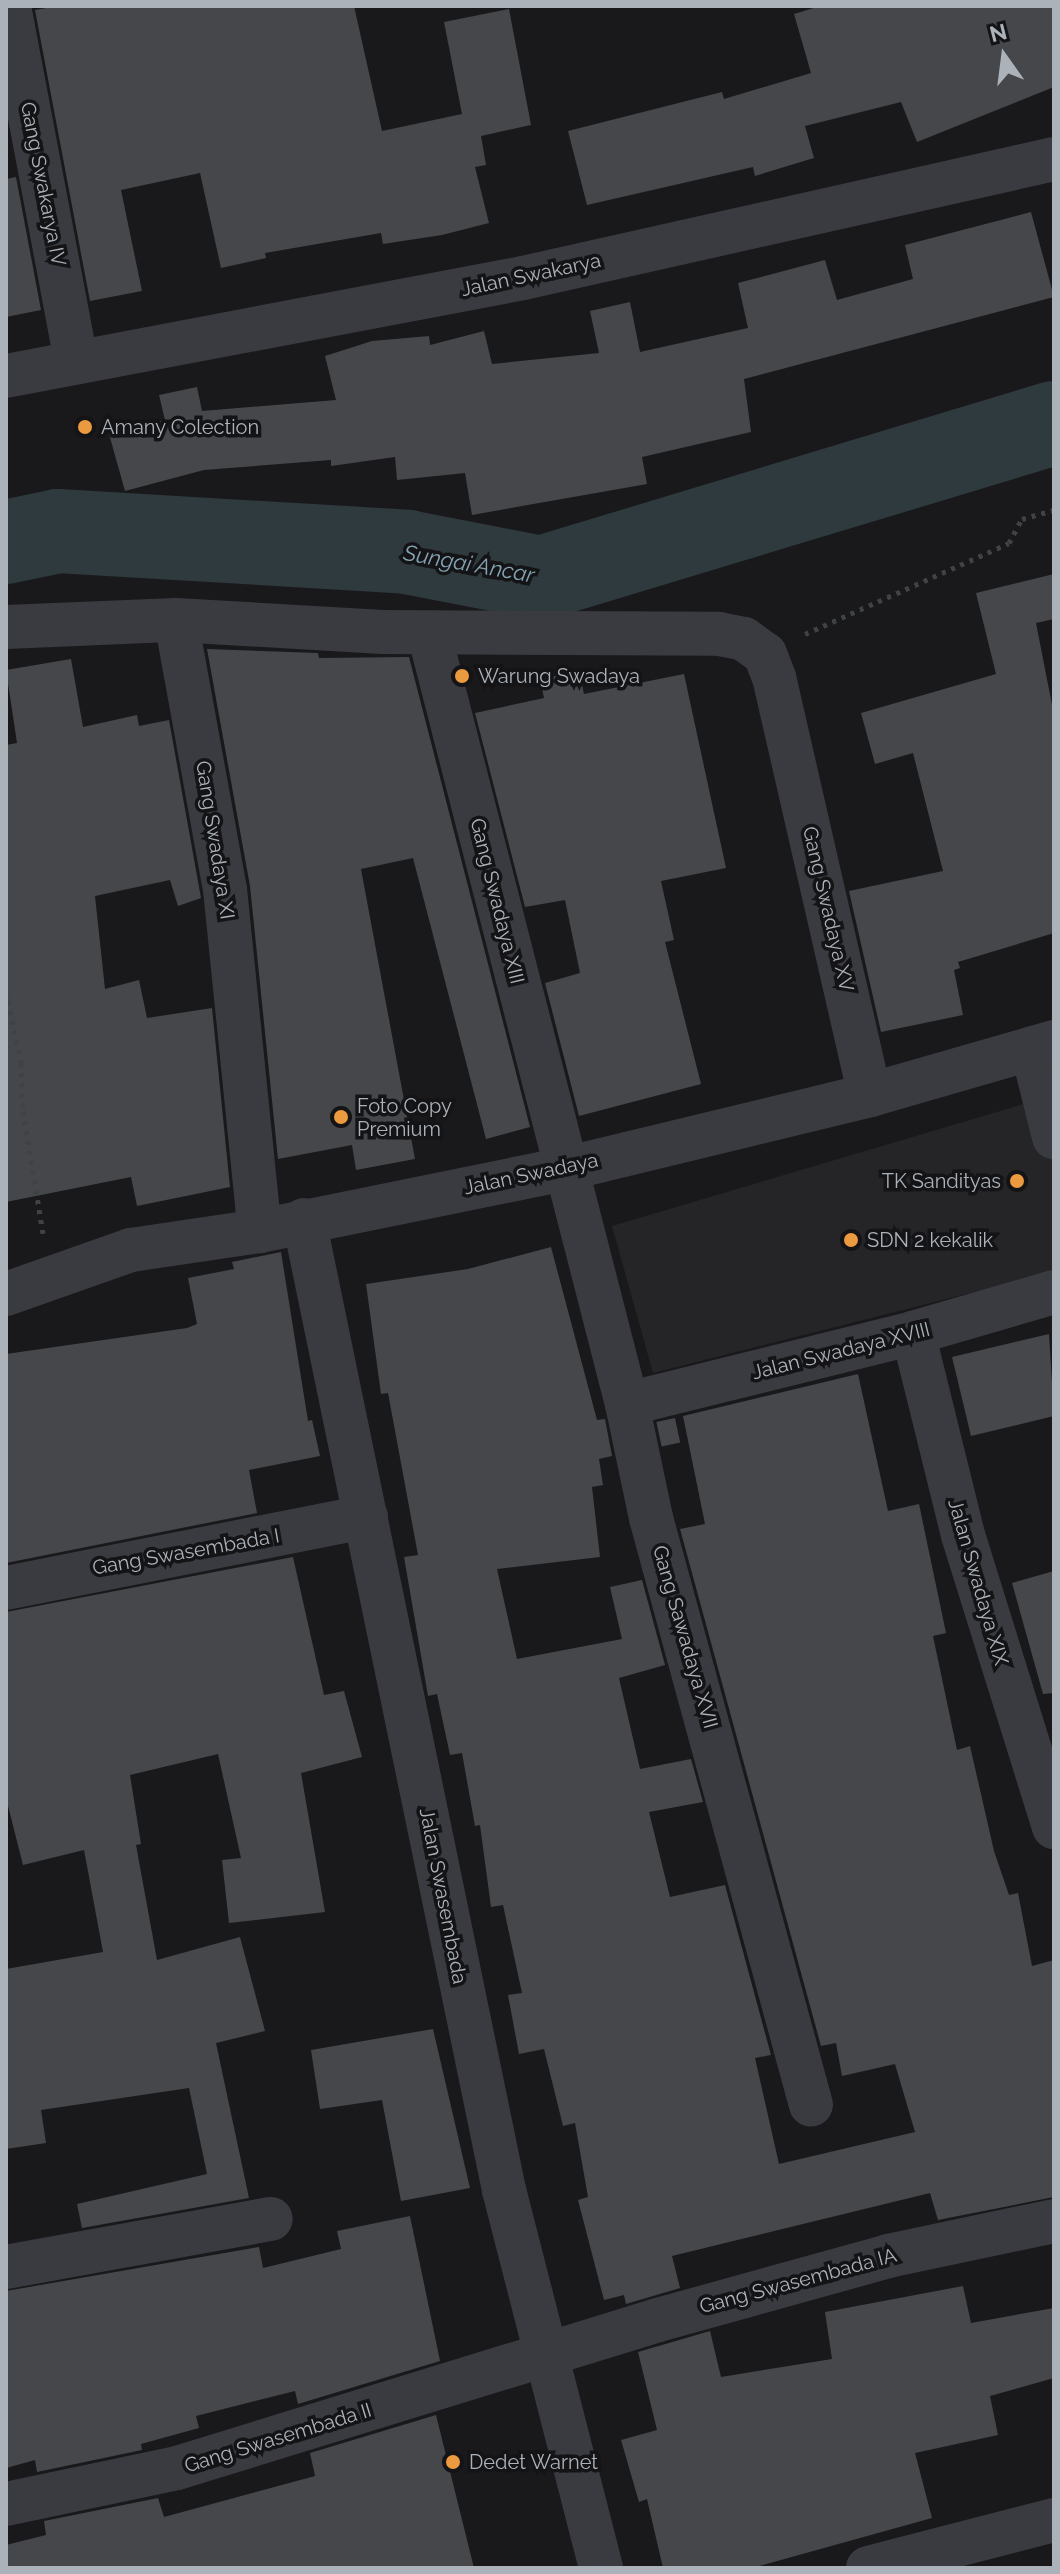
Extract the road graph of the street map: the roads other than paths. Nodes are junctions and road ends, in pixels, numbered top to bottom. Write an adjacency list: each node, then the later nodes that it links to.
1 (9, 6): 3 (street, Gang Swakarya IV)
2 (1054, 159): 3 (street, Jalan Swakarya)
3 (76, 362): 4 (street, Jalan Swakarya)
4 (6, 376)
5 (176, 620): 6 (street); 7 (street); 13 (street, Gang Swadaya XI)
6 (6, 627)
7 (429, 633): 9 (street, Gang Swadaya XV); 11 (street, Gang Swadaya XIII)
8 (1043, 1046): 9 (street, Jalan Swadaya); 10 (street)
9 (870, 1095): 11 (street, Jalan Swadaya)
10 (1054, 1137)
11 (565, 1169): 12 (street, Jalan Swadaya); 17 (street, Gang Sawadaya XVII)
12 (304, 1220): 13 (street, Jalan Swadaya); 18 (street, Jalan Swasembada)
13 (260, 1231): 15 (street, Jalan Swadaya)
14 (1054, 1292): 16 (street, Jalan Swadaya XVIII)
15 (6, 1294)
16 (913, 1333): 17 (street, Jalan Swadaya XVIII); 20 (street, Jalan Swadaya XIX)
17 (627, 1404): 22 (street, Gang Sawadaya XVII)
18 (366, 1517): 19 (street, Gang Swasembada I); 26 (street, Jalan Swasembada)
19 (6, 1588)
20 (1038, 1733): 21 (street, Jalan Swadaya XIX)
21 (1054, 1827)
22 (811, 2105)
23 (271, 2219): 25 (street)
24 (1054, 2221): 26 (street, Gang Swasembada IA)
25 (6, 2267)
26 (546, 2358): 27 (street, Gang Swasembada II); 29 (street, Jalan Swasembada)
27 (6, 2504)
28 (1054, 2520): 30 (street)
29 (601, 2568)
30 (868, 2568)

